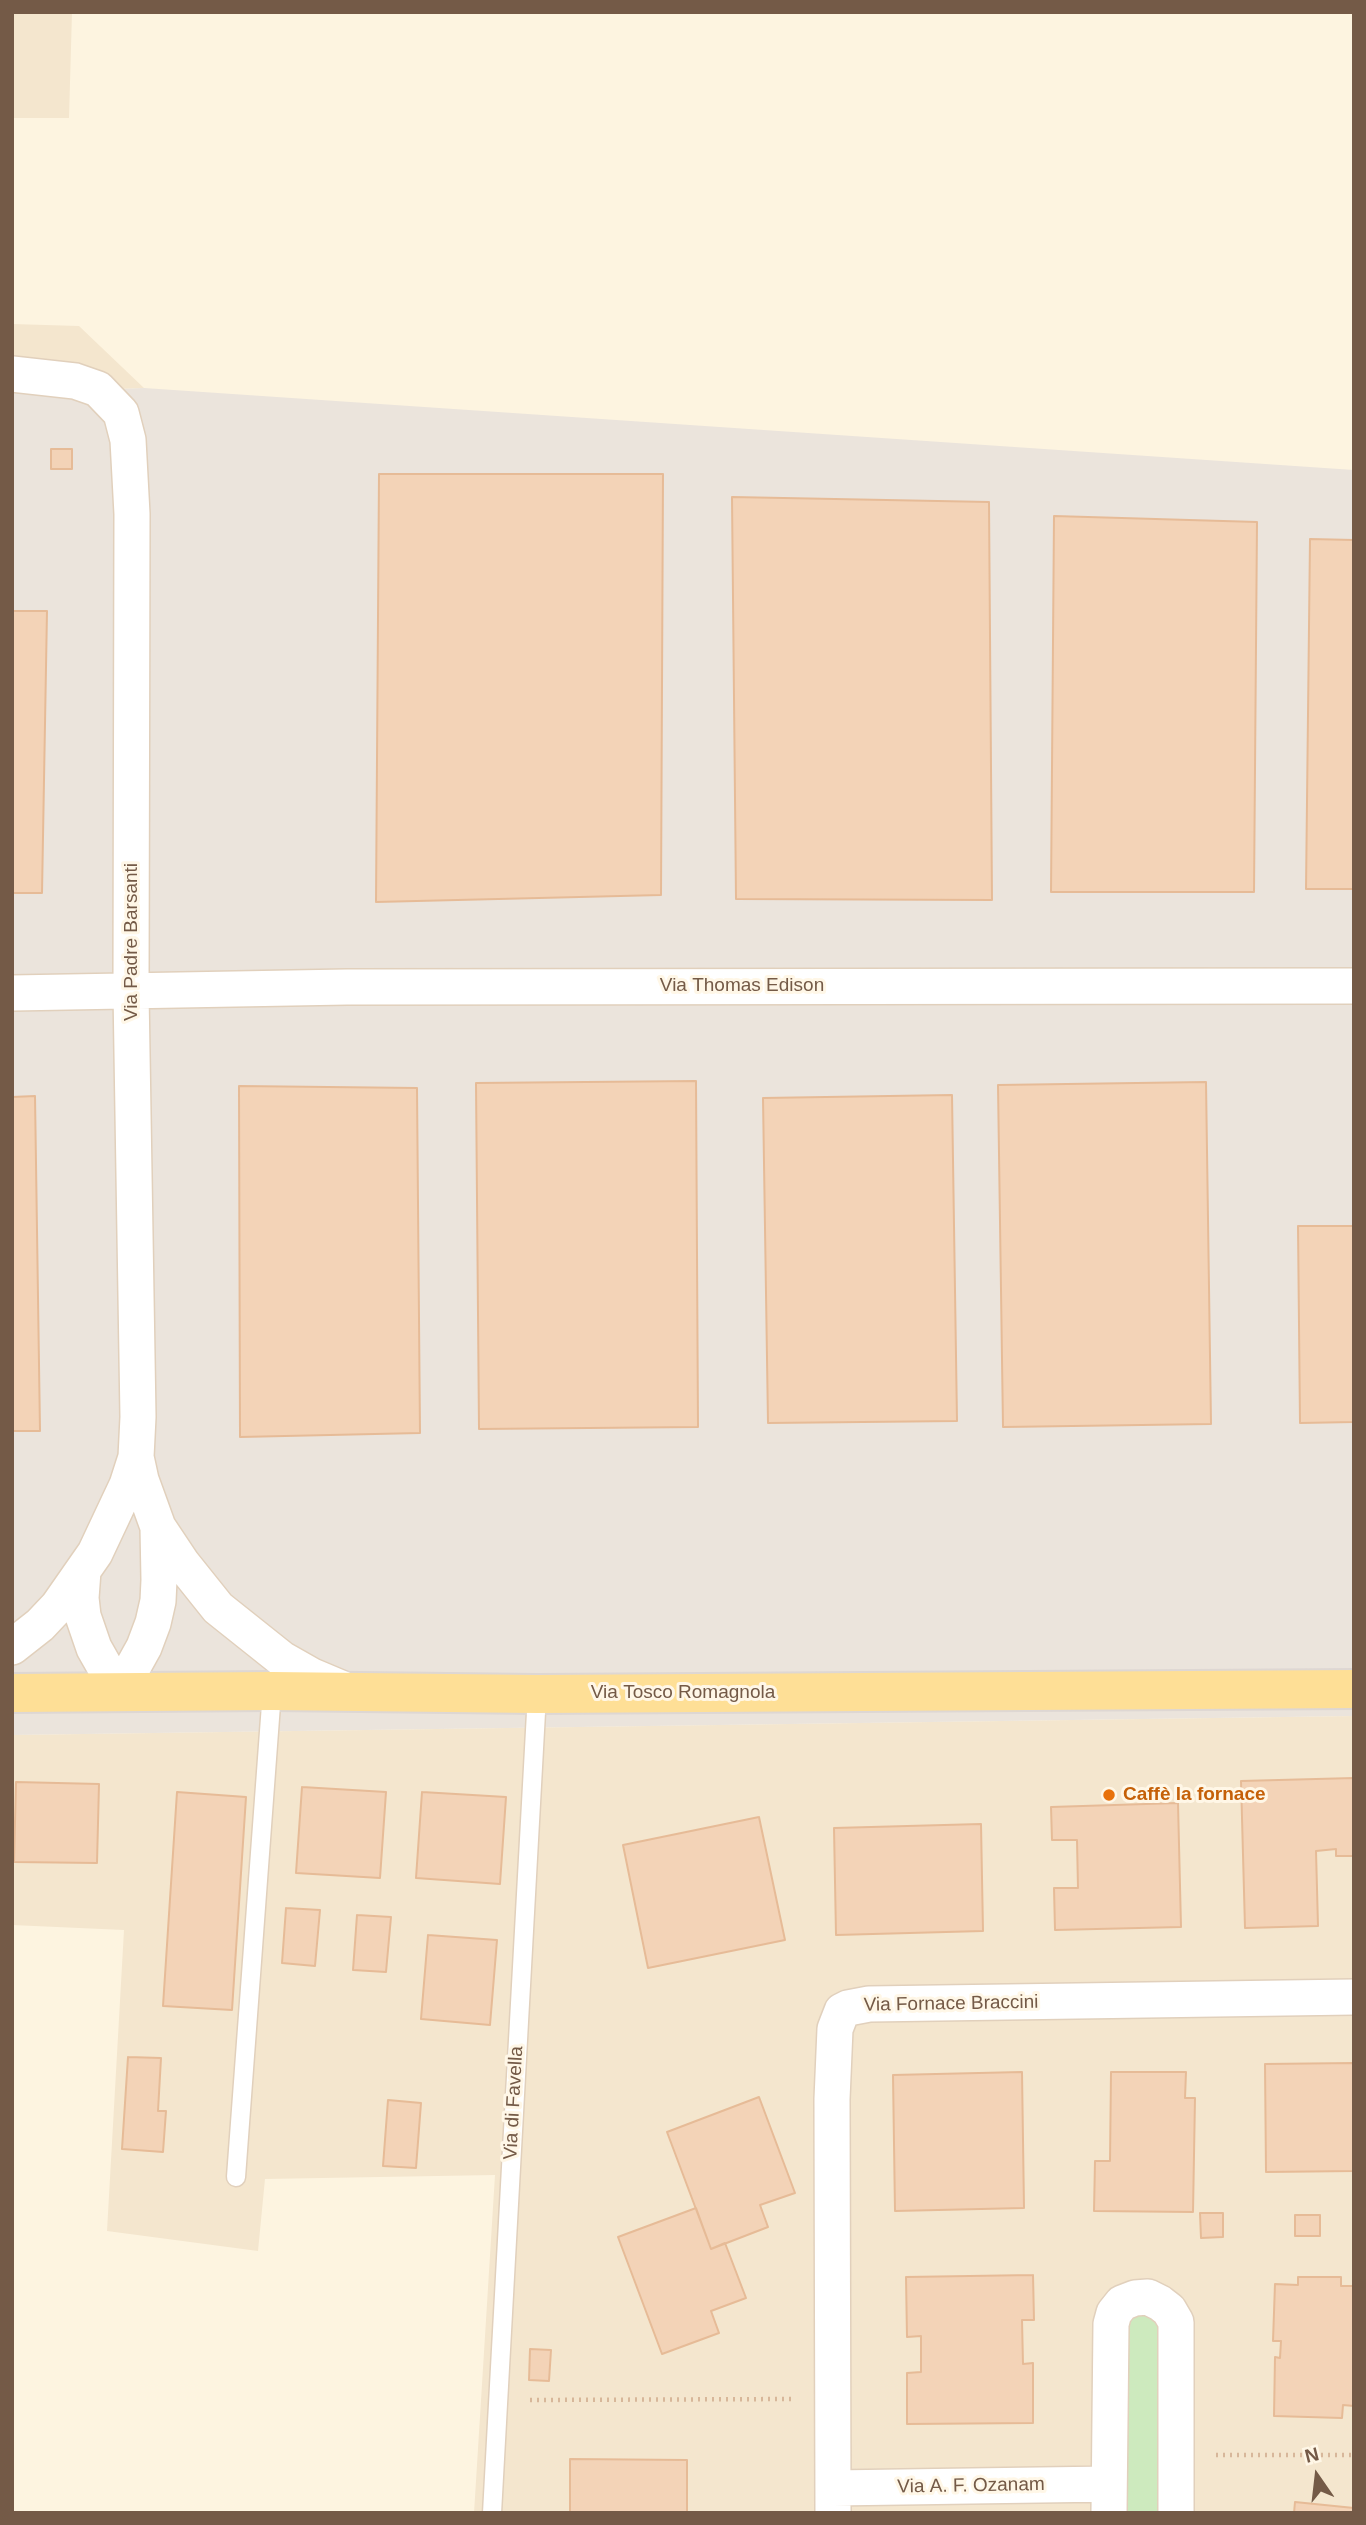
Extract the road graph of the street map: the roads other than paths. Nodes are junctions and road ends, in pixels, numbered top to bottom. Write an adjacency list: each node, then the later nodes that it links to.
1 (12, 374): 3 (street, Via Padre Barsanti)
2 (1354, 986): 3 (street, Via Thomas Edison)
3 (131, 992): 4 (street, Via Thomas Edison); 5 (street, Via Padre Barsanti)
4 (12, 993)
5 (136, 1457): 6 (street, Via Padre Barsanti); 7 (street, Via Padre Barsanti)
6 (158, 1527): 11 (street, Via Padre Barsanti); 13 (street, Via Padre Barsanti)
7 (83, 1571): 8 (street, Via Padre Barsanti); 11 (street, Via Padre Barsanti)
8 (12, 1647)
9 (1354, 1689): 14 (main road, Via Tosco Romagnola)
10 (272, 1691): 11 (main road, Via Tosco Romagnola); 13 (main road, Via Tosco Romagnola); 16 (lane)
11 (119, 1692): 12 (main road, Via Tosco Romagnola)
12 (12, 1693)
13 (352, 1693): 14 (main road, Via Tosco Romagnola)
14 (537, 1694): 19 (lane, Via di Favella)
15 (1354, 1997): 18 (street, Via Fornace Braccini)
16 (236, 2177)
17 (1109, 2498): 18 (street, Via A. F. Ozanam); 20 (street)
18 (833, 2500)
19 (492, 2513)
20 (1176, 2513)

